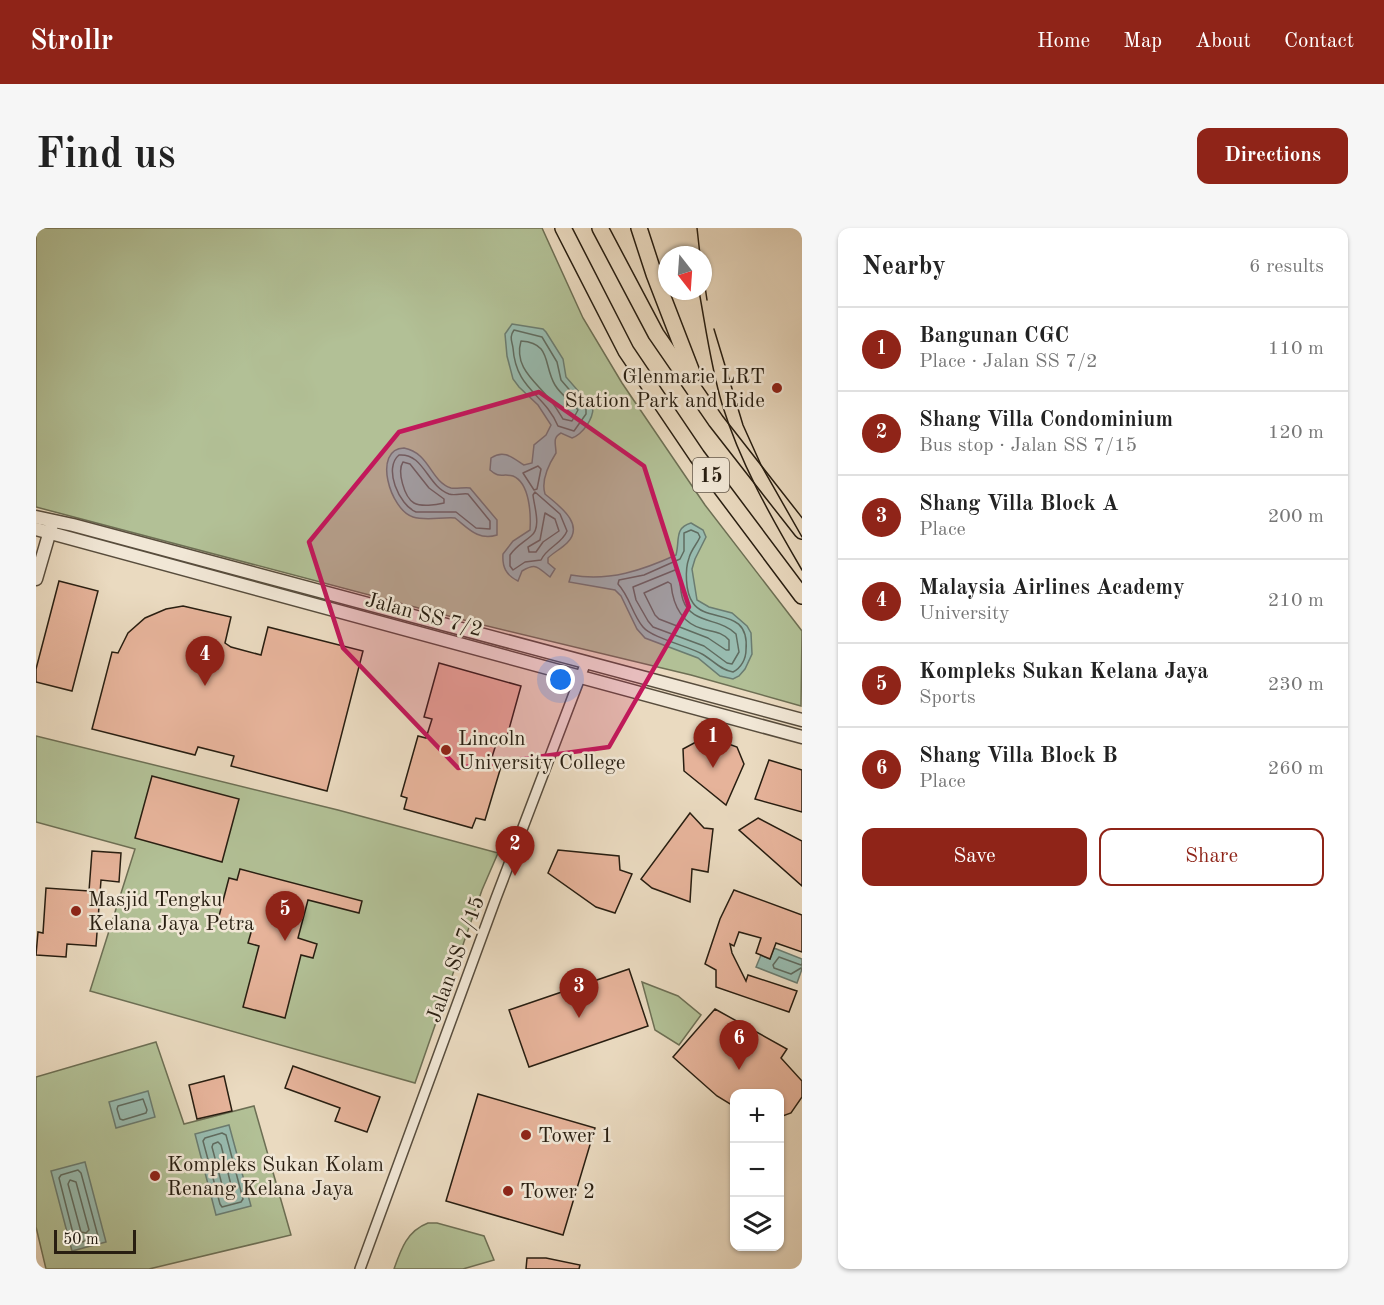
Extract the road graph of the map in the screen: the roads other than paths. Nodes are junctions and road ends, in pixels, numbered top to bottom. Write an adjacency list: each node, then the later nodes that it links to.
1 (563, 228): 10 (main road, 15)
2 (600, 228): 4 (main road, 15)
3 (639, 228): 4 (main road)
4 (702, 400): 8 (main road, 15)
5 (36, 517): 6 (street, Jalan SS 7/2)
6 (51, 526): 7 (street, Jalan SS 7/2); 9 (street); 11 (street, Jalan SS 7/2); 12 (street, Jalan SS 7/2)
7 (36, 529)
8 (802, 531)
9 (36, 579)
10 (802, 596)
11 (586, 662): 12 (street, Jalan SS 7/15); 13 (street, Jalan SS 7/2)
12 (581, 677): 14 (street, Jalan SS 7/2); 15 (street, Jalan SS 7/15)
13 (802, 720)
14 (802, 737)
15 (360, 1269)

